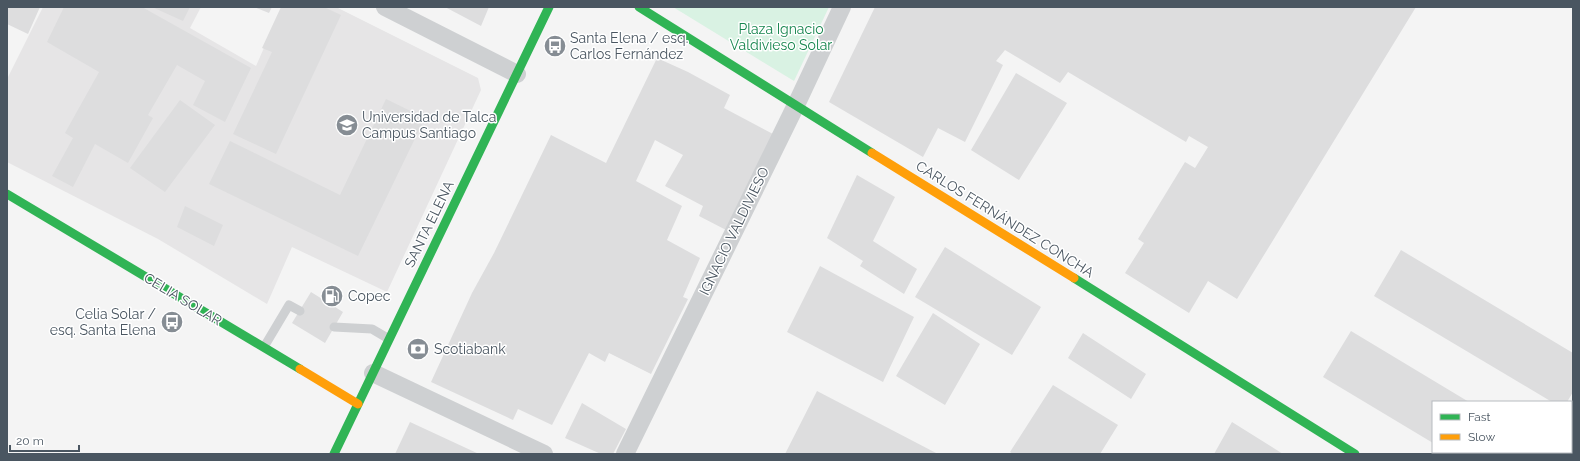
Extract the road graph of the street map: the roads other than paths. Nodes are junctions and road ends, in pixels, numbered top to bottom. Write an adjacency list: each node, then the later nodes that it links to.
1 (385, 7): 5 (street)
2 (549, 7): 5 (main road, SANTA ELENA)
3 (639, 7): 6 (main road, CARLOS FERNÁNDEZ CONCHA)
4 (842, 7): 6 (street, IGNACIO VALDIVIESO)
5 (517, 74): 10 (main road, SANTA ELENA)
6 (796, 105): 16 (street, IGNACIO VALDIVIESO); 17 (main road, CARLOS FERNÁNDEZ CONCHA)
7 (7, 194): 11 (main road, CELIA SOLAR)
8 (300, 311): 11 (lane)
9 (334, 327): 10 (lane)
10 (389, 339): 12 (main road, SANTA ELENA)
11 (264, 347): 13 (main road, CELIA SOLAR)
12 (373, 373): 13 (main road, SANTA ELENA); 15 (street)
13 (358, 404): 14 (main road, SANTA ELENA)
14 (334, 454)
15 (544, 454)
16 (625, 454)
17 (1355, 454)

